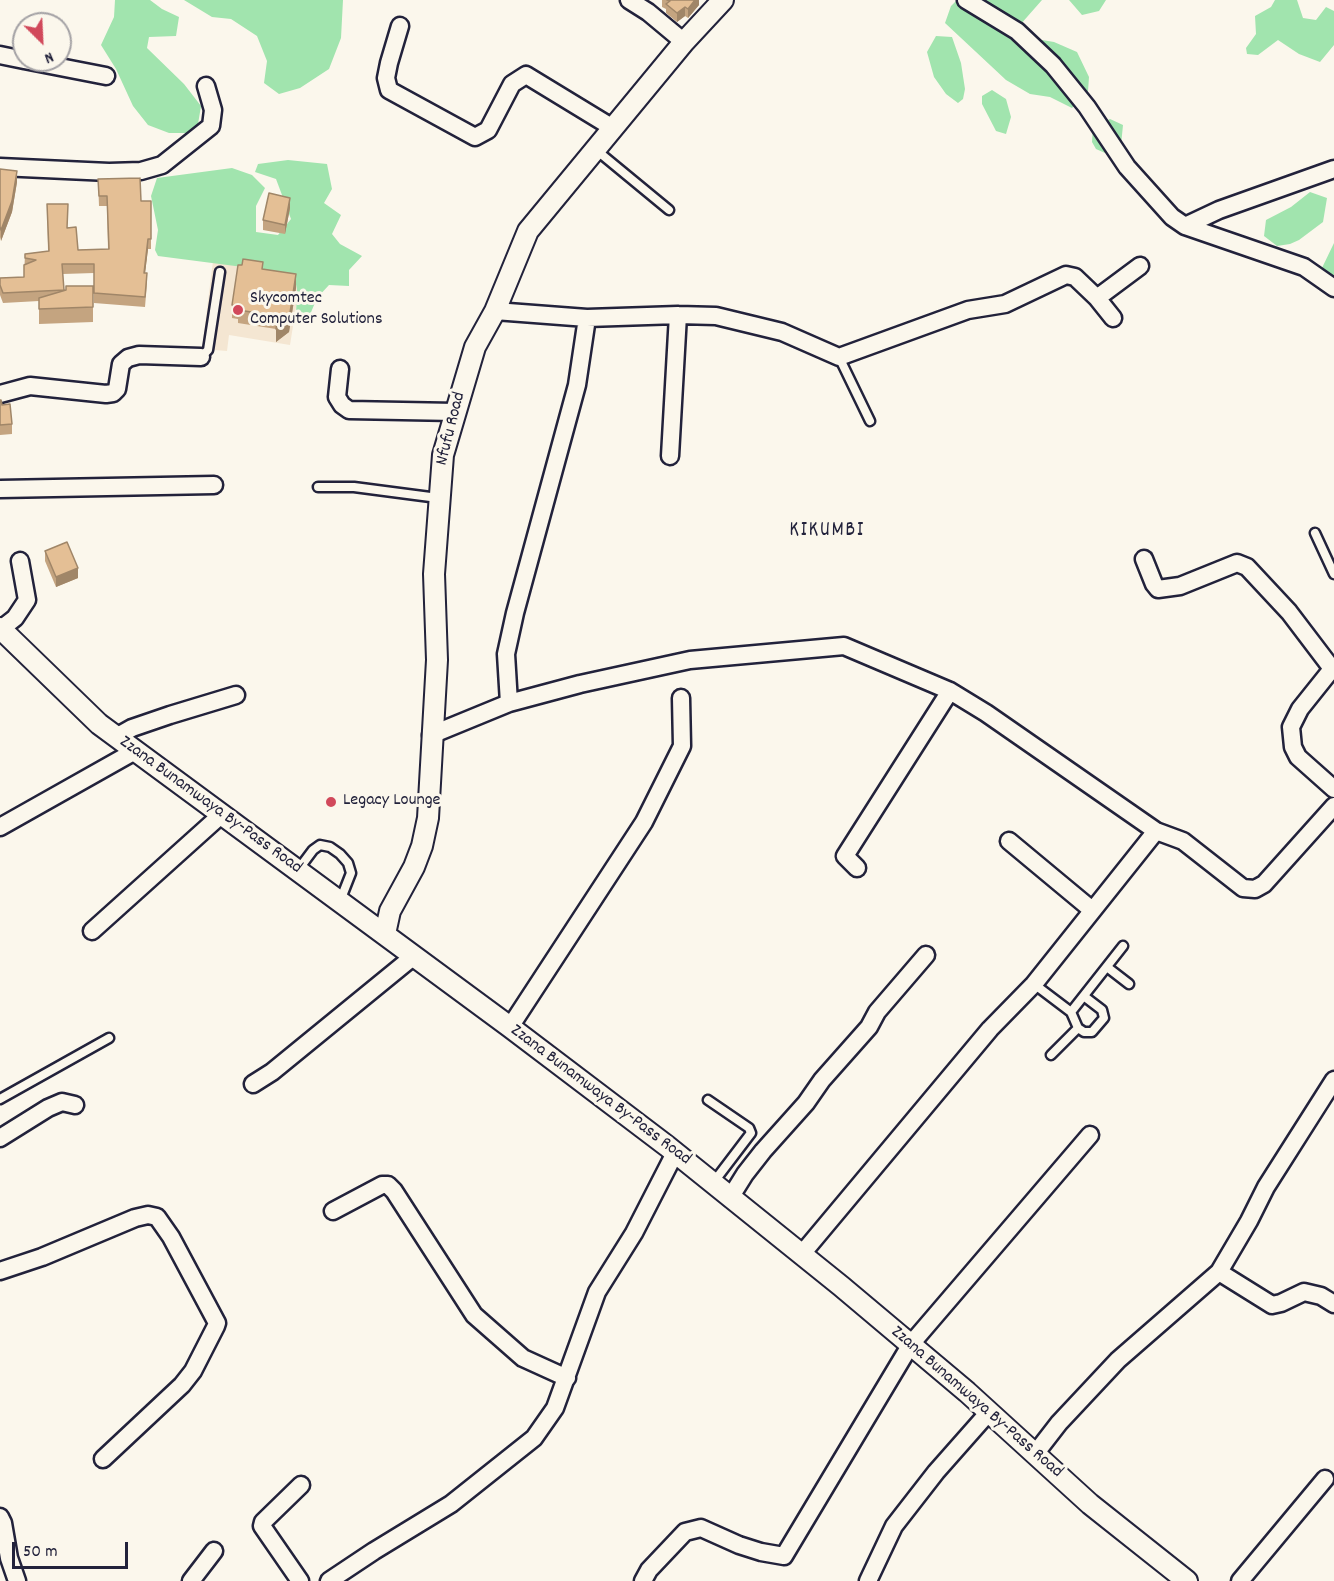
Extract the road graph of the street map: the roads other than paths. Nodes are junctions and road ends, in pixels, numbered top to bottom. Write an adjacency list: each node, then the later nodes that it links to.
1 (629, 0): 5 (street)
2 (723, 0): 5 (street, Nfufu Road)
3 (966, 0): 14 (street)
4 (400, 26): 9 (street)
5 (684, 42): 9 (street, Nfufu Road)
6 (72, 69): 7 (street)
7 (106, 76)
8 (206, 86): 11 (street)
9 (613, 128): 10 (street, Nfufu Road)
10 (595, 149): 13 (lane); 19 (street, Nfufu Road)
11 (0, 168)
12 (1334, 169): 14 (street)
13 (669, 210)
14 (1185, 226): 17 (street)
15 (1140, 267): 18 (street)
16 (220, 273): 23 (lane)
17 (1334, 288)
18 (1096, 298): 22 (street); 24 (street)
19 (495, 311): 21 (street); 27 (street, Nfufu Road)
20 (678, 315): 21 (street); 24 (street); 29 (street)
21 (587, 318): 43 (street)
22 (1113, 318)
23 (201, 357): 26 (street)
24 (839, 357): 28 (lane)
25 (340, 369): 27 (street)
26 (0, 394)
27 (454, 412): 33 (street, Nfufu Road)
28 (870, 421)
29 (670, 456)
30 (214, 485): 32 (street)
31 (318, 487): 33 (lane)
32 (0, 489)
33 (438, 498): 44 (street, Nfufu Road)
34 (1315, 533): 37 (lane)
35 (1144, 559): 39 (street)
36 (20, 561): 38 (street)
37 (1334, 574)
38 (3, 635): 45 (street, Zzana Bunamwaya By-Pass Road)
39 (1333, 669): 47 (street)
40 (950, 691): 43 (street); 51 (street); 53 (street)
41 (236, 695): 45 (street)
42 (681, 698): 67 (street)
43 (509, 703): 44 (street)
44 (431, 735): 58 (street, Nfufu Road)
45 (116, 737): 46 (street, Zzana Bunamwaya By-Pass Road)
46 (135, 751): 49 (street, Zzana Bunamwaya By-Pass Road); 50 (street)
47 (1334, 789)
48 (1334, 806): 51 (street)
49 (221, 815): 54 (street, Zzana Bunamwaya By-Pass Road); 57 (street)
50 (0, 827)
51 (1156, 831): 56 (street)
52 (1009, 841): 56 (street)
53 (857, 868)
54 (298, 870): 55 (street, Zzana Bunamwaya By-Pass Road); 55 (lane)
55 (340, 901): 58 (street, Zzana Bunamwaya By-Pass Road)
56 (1092, 910): 63 (street)
57 (92, 931)
58 (385, 934): 61 (street, Zzana Bunamwaya By-Pass Road)
59 (1123, 946): 62 (lane)
60 (926, 955): 80 (street)
61 (414, 956): 67 (street, Zzana Bunamwaya By-Pass Road); 72 (street)
62 (1107, 968): 64 (lane); 65 (lane)
63 (1034, 984): 66 (lane); 82 (street)
64 (1129, 984)
65 (1085, 997): 66 (lane); 68 (lane)
66 (1071, 1012): 68 (lane)
67 (510, 1027): 78 (street, Zzana Bunamwaya By-Pass Road)
68 (1078, 1028): 70 (lane)
69 (109, 1038): 73 (lane)
70 (1051, 1055)
71 (1334, 1080): 84 (street)
72 (253, 1084)
73 (0, 1099)
74 (708, 1100): 79 (lane)
75 (75, 1105): 77 (street)
76 (1090, 1135): 86 (street)
77 (0, 1138)
78 (675, 1153): 79 (street, Zzana Bunamwaya By-Pass Road); 87 (street)
79 (713, 1184): 80 (street, Zzana Bunamwaya By-Pass Road)
80 (730, 1198): 82 (street, Zzana Bunamwaya By-Pass Road)
81 (333, 1211): 87 (street)
82 (801, 1255): 86 (street, Zzana Bunamwaya By-Pass Road)
83 (0, 1271): 90 (street)
84 (1219, 1272): 85 (street); 89 (street)
85 (1334, 1304)
86 (911, 1344): 88 (street, Zzana Bunamwaya By-Pass Road); 101 (street)
87 (567, 1378): 100 (street)
88 (989, 1412): 89 (street, Zzana Bunamwaya By-Pass Road); 102 (street)
89 (1035, 1454): 96 (street, Zzana Bunamwaya By-Pass Road)
90 (103, 1459)
91 (1326, 1479): 104 (street)
92 (301, 1485): 99 (street)
93 (0, 1517): 95 (street)
94 (214, 1551): 98 (street)
95 (5, 1564): 97 (street)
96 (1167, 1575): 103 (street, Zzana Bunamwaya By-Pass Road)
97 (17, 1581)
98 (191, 1581)
99 (300, 1581)
100 (329, 1581)
101 (643, 1581)
102 (868, 1581)
103 (1187, 1581)
104 (1240, 1581)

